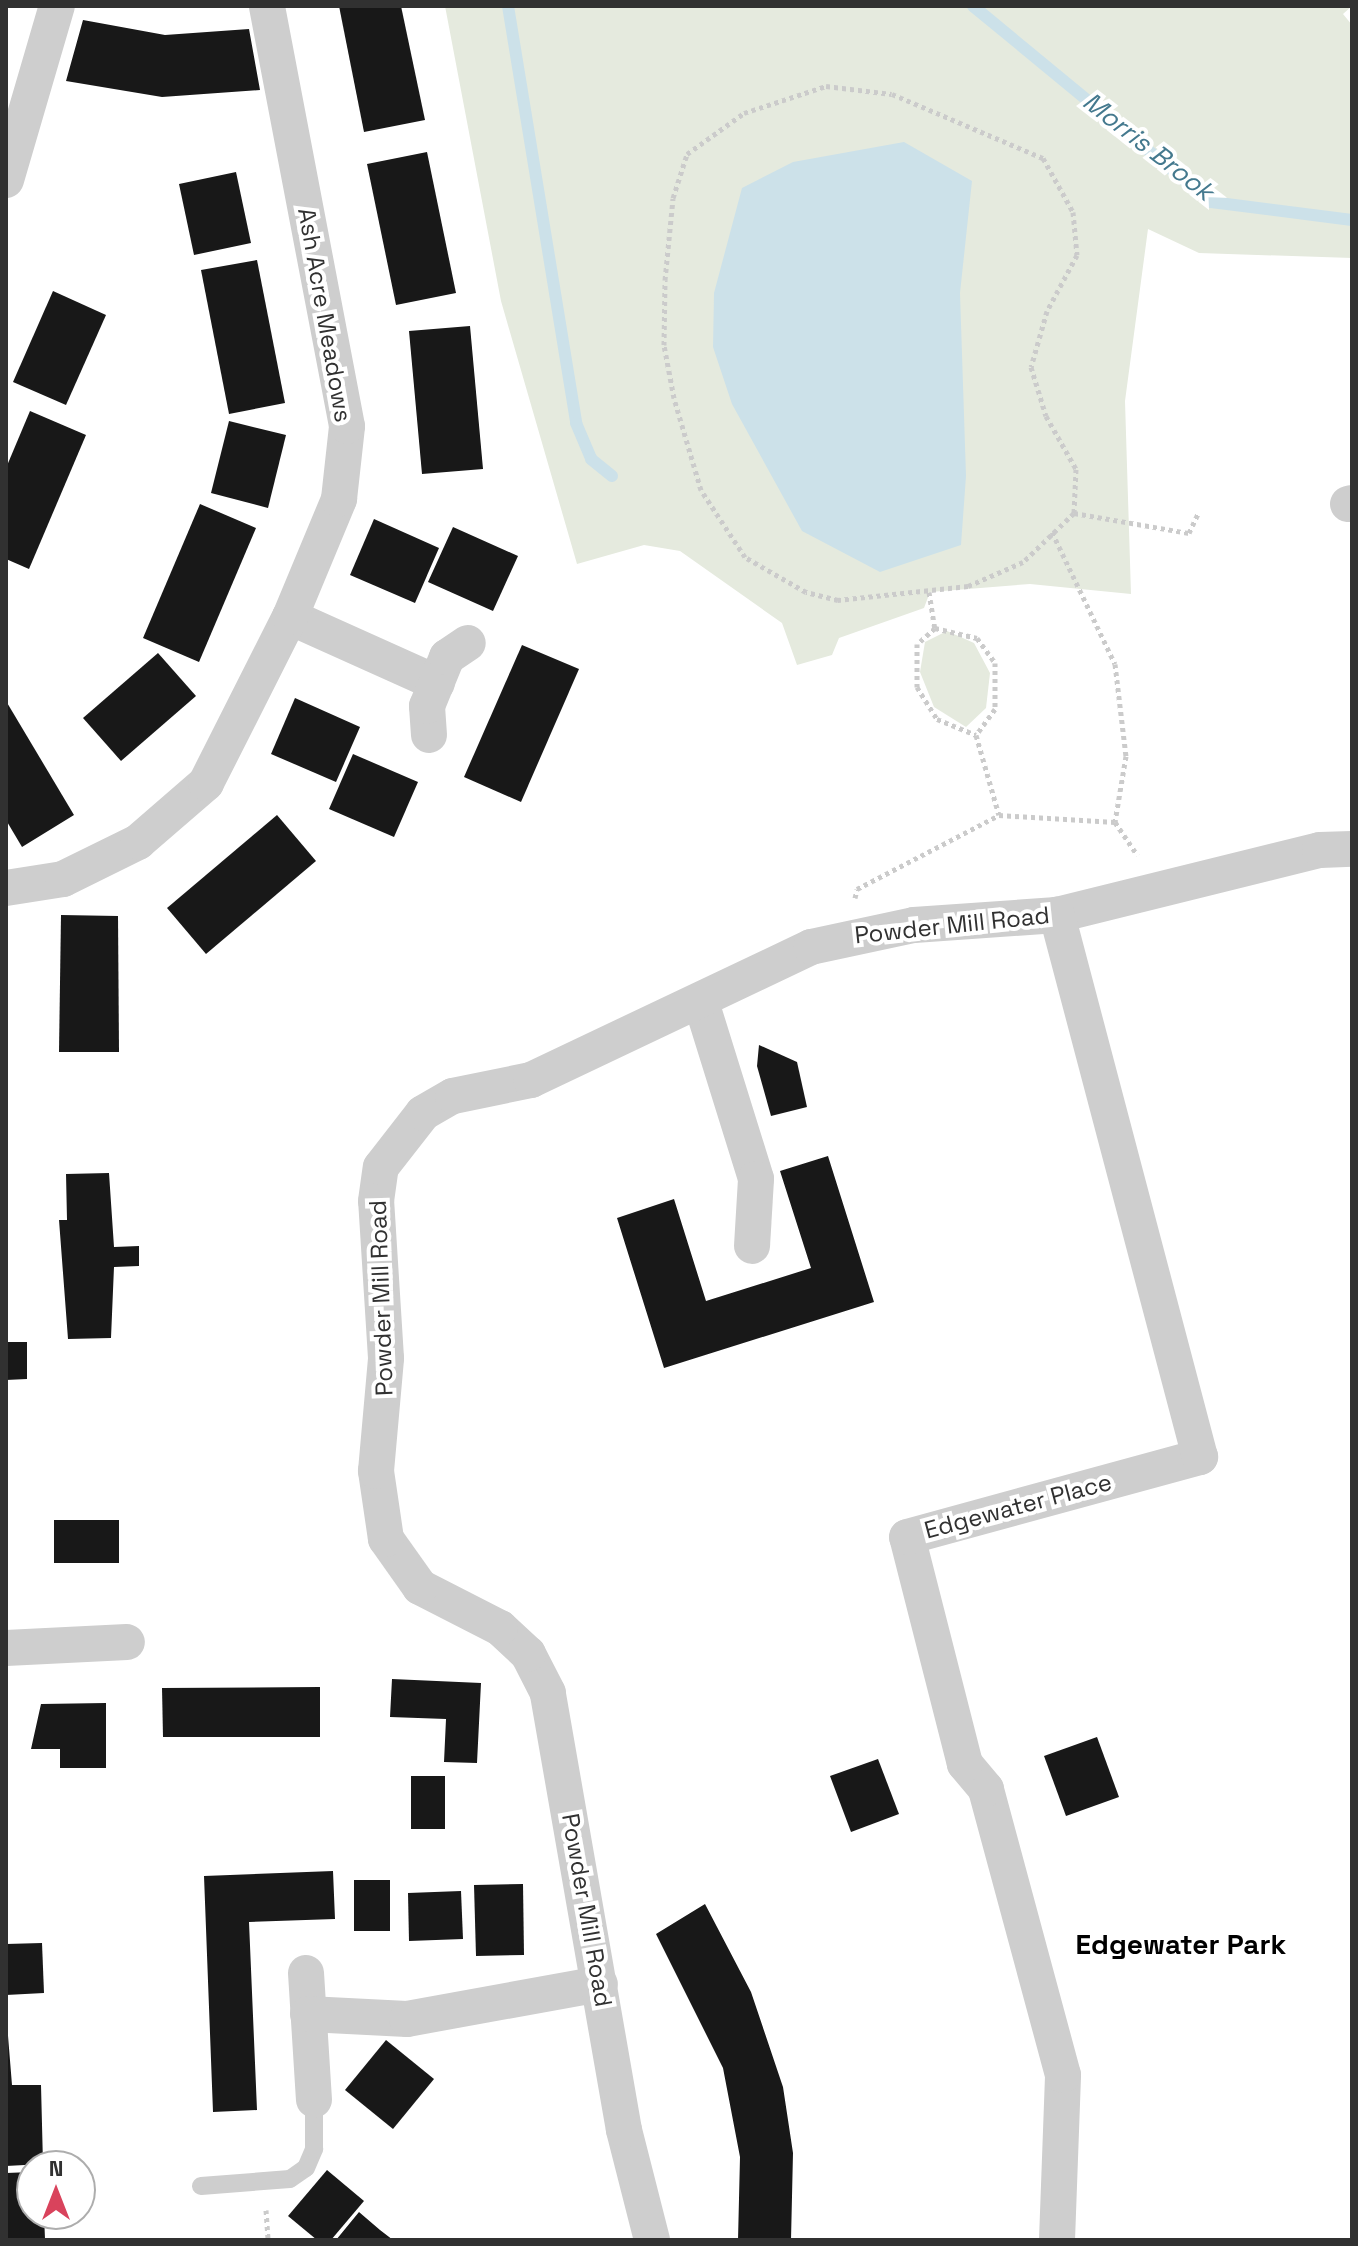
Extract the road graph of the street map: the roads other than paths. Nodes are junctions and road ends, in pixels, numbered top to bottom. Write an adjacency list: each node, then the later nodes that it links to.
1 (57, 6): 3 (street)
2 (267, 6): 4 (street, Ash Acre Meadows)
3 (6, 180)
4 (290, 617): 6 (street); 9 (street, Ash Acre Meadows)
5 (468, 643): 6 (street)
6 (437, 683): 7 (street)
7 (429, 735)
8 (1352, 849): 10 (street, Powder Mill Road)
9 (6, 888)
10 (1057, 915): 11 (street, Powder Mill Road); 21 (street, Edgewater Place)
11 (701, 1002): 12 (street); 16 (street, Powder Mill Road)
12 (752, 1246)
13 (127, 1642): 14 (street)
14 (6, 1648)
15 (306, 1973): 17 (street)
16 (600, 1984): 17 (street); 20 (street, Powder Mill Road)
17 (308, 2014): 18 (street)
18 (314, 2100): 19 (lane)
19 (201, 2186)
20 (652, 2240)
21 (1057, 2240)

